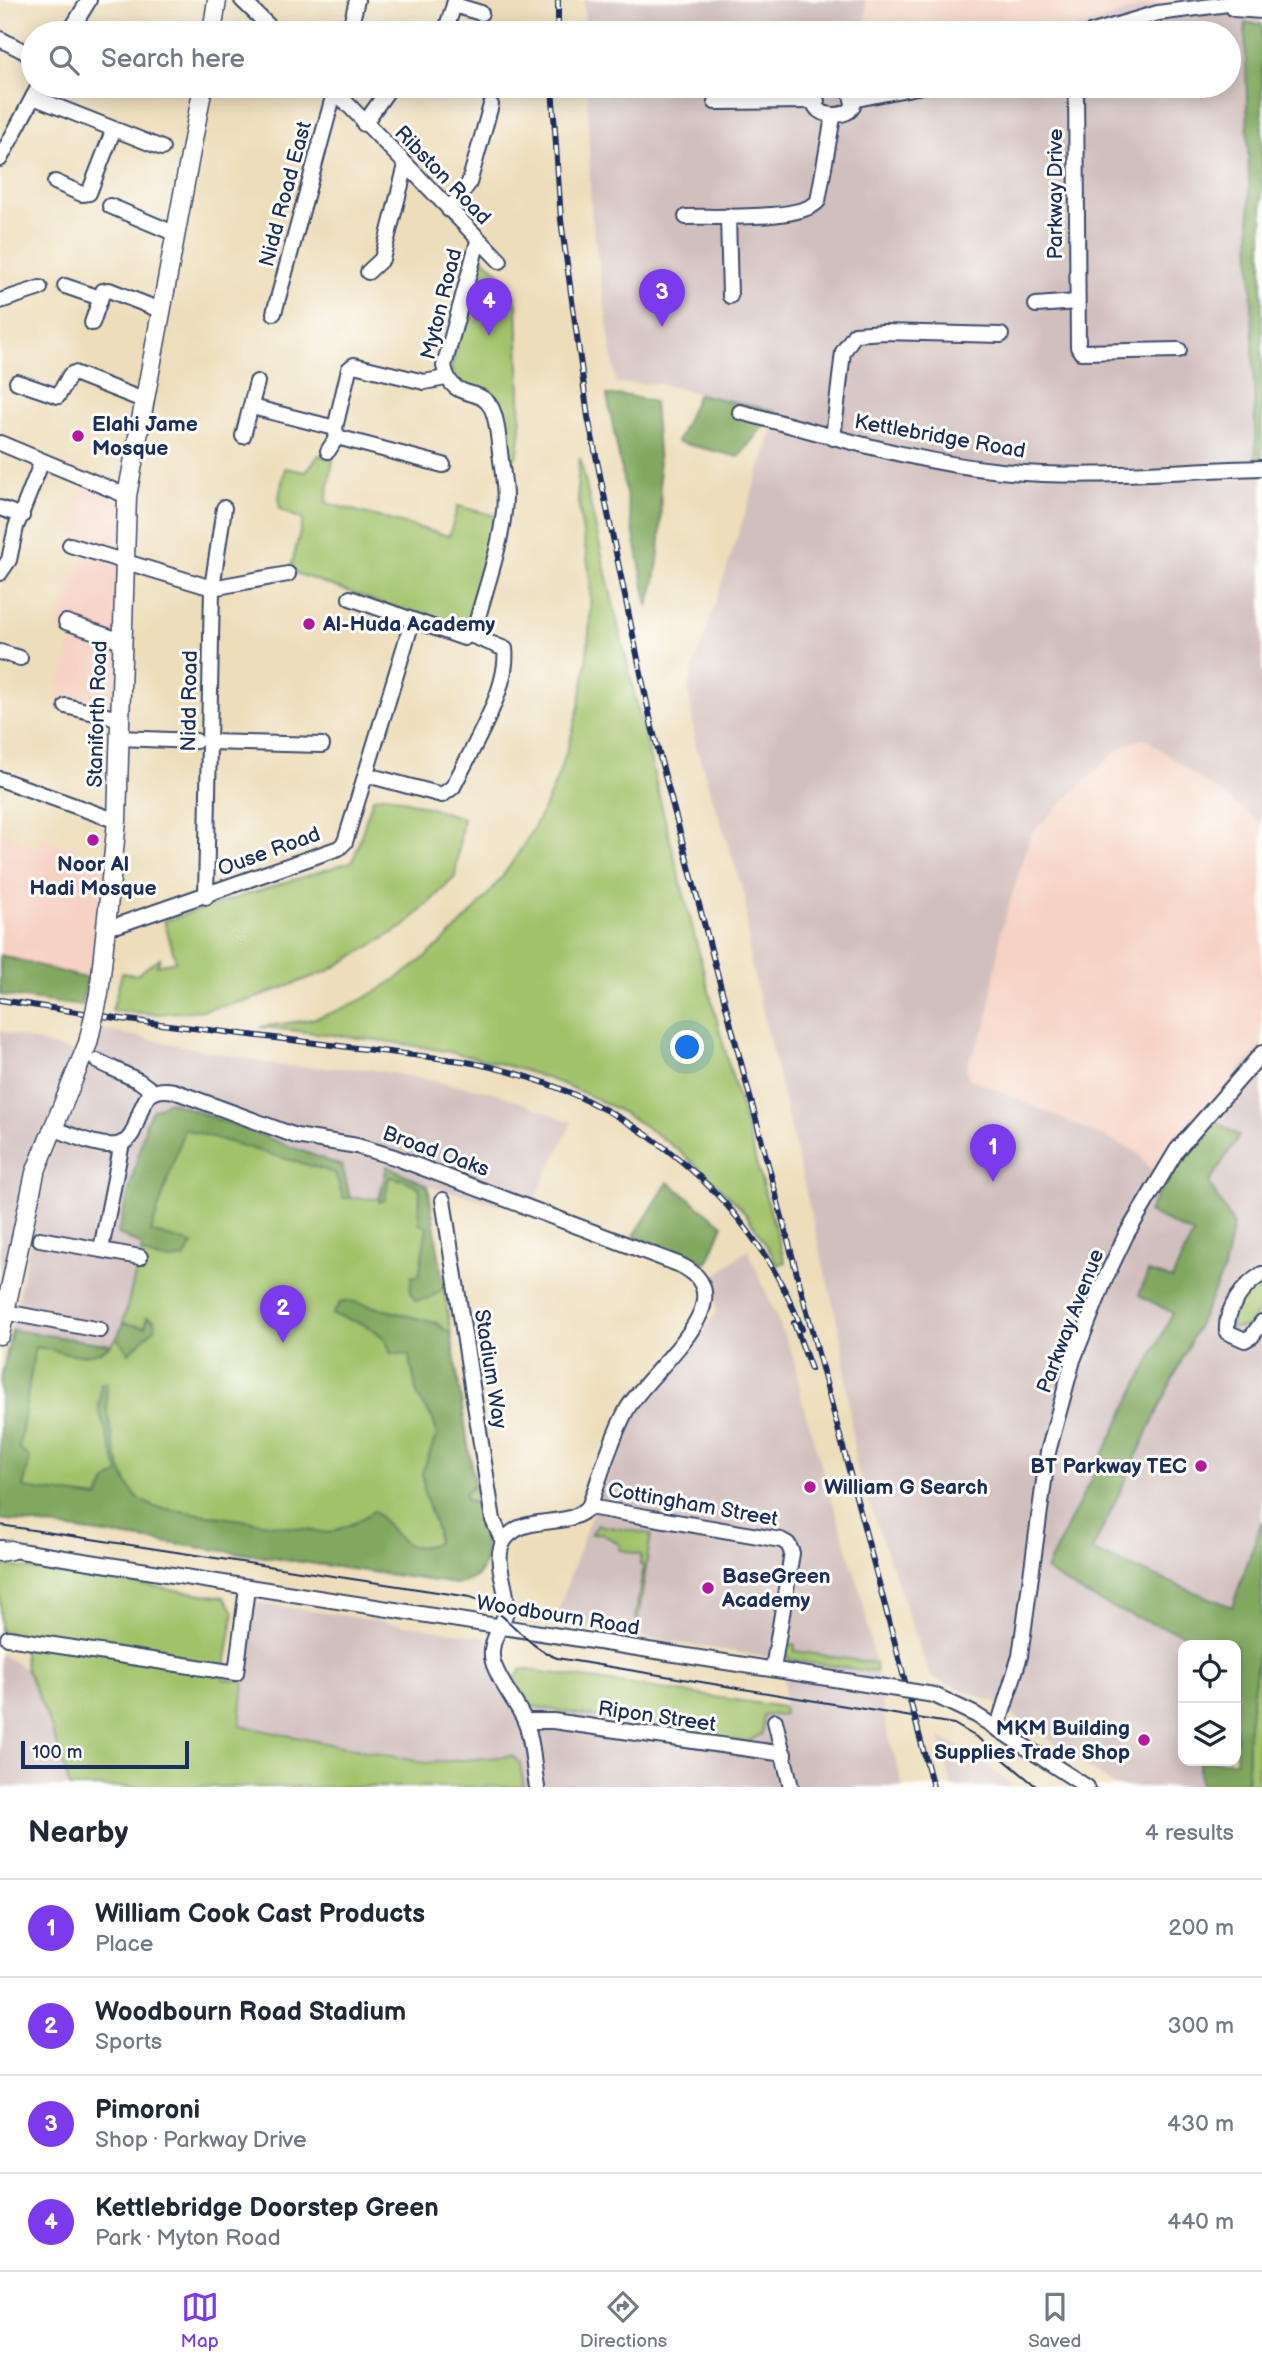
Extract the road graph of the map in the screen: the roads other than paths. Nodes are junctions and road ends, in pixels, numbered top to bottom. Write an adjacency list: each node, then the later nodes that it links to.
1 (89, 0): 10 (street)
2 (217, 0): 11 (main road)
3 (242, 0): 12 (street)
4 (357, 0): 13 (street)
5 (1259, 0): 7 (street)
6 (455, 3): 9 (street); 14 (street)
7 (1215, 6): 8 (street); 15 (street)
8 (1262, 12)
9 (481, 13)
10 (76, 21)
11 (214, 21)
12 (264, 21)
13 (352, 21)
14 (449, 21)
15 (1131, 21)
16 (0, 39): 17 (street)
17 (21, 50)
18 (32, 98): 35 (street)
19 (49, 98): 33 (street)
20 (201, 98): 42 (main road, Staniforth Road)
21 (330, 98): 54 (street, Nidd Road East)
22 (342, 98): 32 (street, Ribston Road)
23 (382, 98): 32 (street)
24 (818, 98): 28 (street)
25 (862, 98): 27 (street)
26 (1076, 98): 51 (street, Parkway Drive)
27 (852, 100): 31 (street)
28 (817, 101): 29 (street); 31 (street)
29 (715, 102)
30 (491, 105): 39 (street)
31 (833, 117): 40 (street)
32 (364, 124): 36 (street, Ribston Road)
33 (113, 131): 34 (street); 37 (street)
34 (162, 148)
35 (0, 159)
36 (406, 165): 39 (street, Ribston Road); 45 (street)
37 (55, 182)
38 (110, 206): 42 (street)
39 (449, 210): 43 (street, Ribston Road)
40 (728, 216): 41 (street); 48 (street)
41 (687, 217)
42 (176, 234): 53 (main road, Staniforth Road)
43 (478, 241): 44 (street, Ribston Road); 58 (street, Myton Road)
44 (500, 261)
45 (369, 272)
46 (65, 286): 49 (street)
47 (40, 288): 50 (street)
48 (730, 296)
49 (100, 298): 53 (street); 55 (street)
50 (0, 301)
51 (1077, 302): 52 (street); 57 (street, Parkway Drive)
52 (1036, 305)
53 (160, 310): 61 (main road, Staniforth Road)
54 (274, 313)
55 (92, 323)
56 (1001, 335): 66 (street)
57 (1179, 350)
58 (446, 378): 64 (street); 84 (street)
59 (17, 382): 61 (street)
60 (257, 382): 62 (street)
61 (142, 400): 72 (main road, Staniforth Road)
62 (252, 407): 64 (street); 65 (street)
63 (740, 412): 66 (street, Kettlebridge Road)
64 (336, 432): 68 (street); 70 (street)
65 (243, 436)
66 (833, 438): 71 (street, Kettlebridge Road)
67 (0, 443): 69 (street)
68 (328, 451)
69 (42, 461): 72 (street); 75 (street)
70 (443, 465)
71 (1262, 468)
72 (127, 496): 77 (main road, Staniforth Road)
73 (0, 508): 75 (street)
74 (224, 508): 80 (street, Nidd Road)
75 (22, 516): 78 (street)
76 (70, 545): 77 (street)
77 (124, 560): 80 (street); 85 (main road, Staniforth Road)
78 (0, 573)
79 (288, 574): 80 (street)
80 (212, 588): 89 (street, Nidd Road)
81 (350, 598): 83 (street)
82 (66, 622): 85 (street)
83 (412, 622): 84 (street); 91 (street, Ouse Road)
84 (470, 635): 91 (street)
85 (122, 641): 87 (main road, Staniforth Road)
86 (66, 705): 87 (street)
87 (119, 719): 88 (main road, Staniforth Road)
88 (119, 738): 89 (street); 93 (main road, Staniforth Road)
89 (203, 742): 90 (street); 94 (street, Nidd Road)
90 (322, 745)
91 (367, 775): 94 (street, Ouse Road)
92 (0, 779): 93 (street)
93 (117, 821): 95 (main road, Staniforth Road)
94 (206, 897): 95 (street, Ouse Road)
95 (107, 925): 99 (main road, Staniforth Road, bridge)
96 (1262, 1053): 119 (street, Parkway Avenue)
97 (97, 1061): 98 (street, Broad Oaks)
98 (154, 1092): 100 (street); 110 (street, Broad Oaks)
99 (52, 1128): 100 (street); 106 (main road, Staniforth Road)
100 (122, 1143): 103 (street)
101 (443, 1200): 111 (street, Stadium Way)
102 (40, 1238): 103 (street)
103 (101, 1249): 104 (street)
104 (139, 1257)
105 (1262, 1274): 107 (street)
106 (5, 1311): 108 (street); 109 (main road, Staniforth Road)
107 (1262, 1322)
108 (100, 1330)
109 (0, 1335)
110 (589, 1507): 111 (street); 116 (street, Cottingham Street)
111 (503, 1542): 114 (street)
112 (4, 1550): 113 (street, Woodbourn Road)
113 (247, 1587): 114 (street, Woodbourn Road); 115 (street)
114 (498, 1626): 116 (street, Woodbourn Road); 117 (street)
115 (8, 1638)
116 (773, 1669): 119 (street, Woodbourn Road, bridge)
117 (525, 1721): 120 (street, Ripon Street); 121 (street)
118 (775, 1721): 120 (street)
119 (998, 1729): 123 (street, Woodbourn Road)
120 (784, 1755): 122 (street)
121 (537, 1787)
122 (791, 1787)
123 (1087, 1787)

